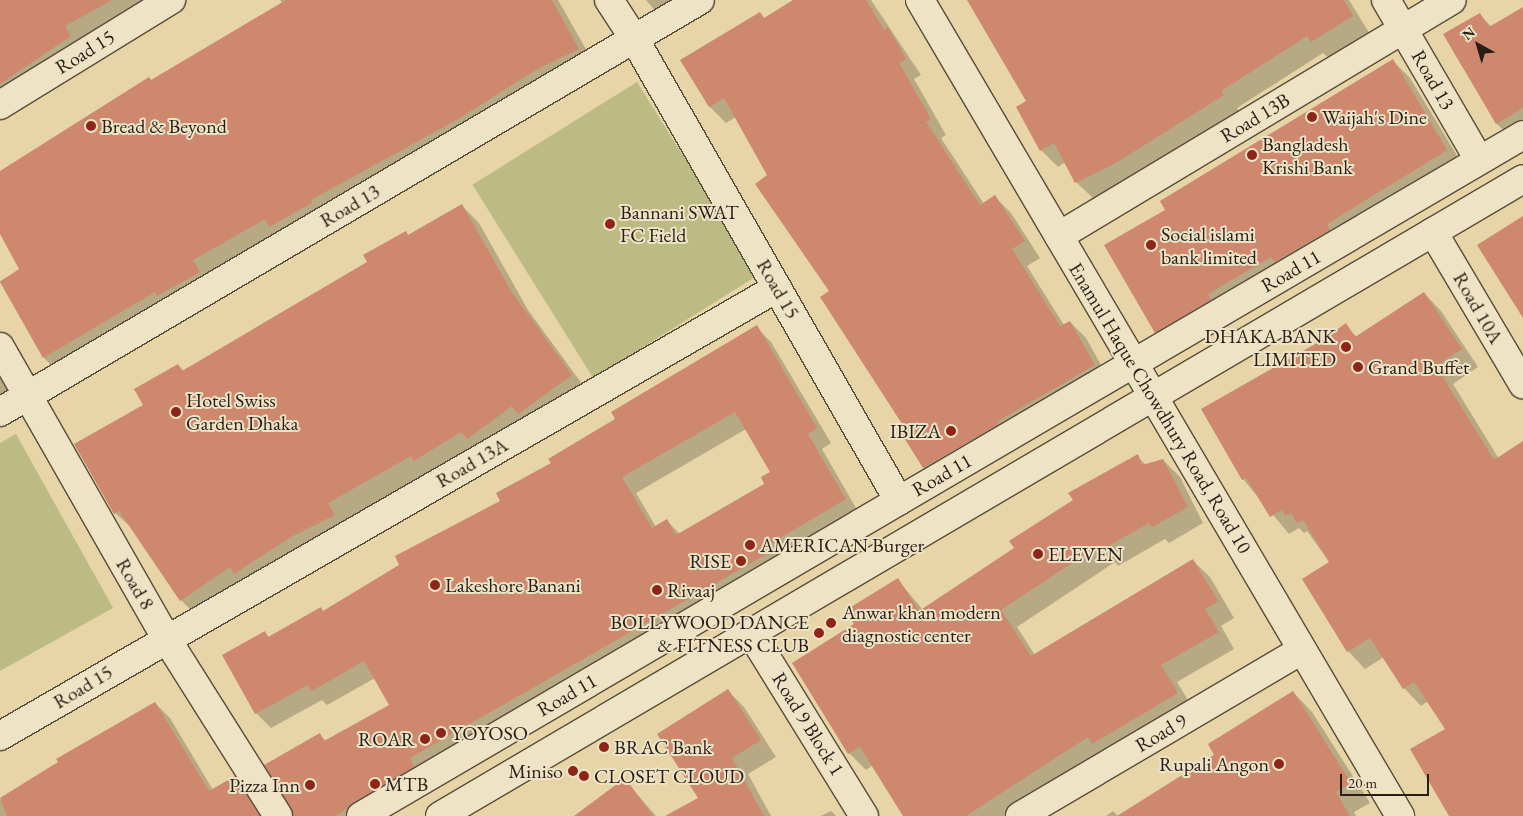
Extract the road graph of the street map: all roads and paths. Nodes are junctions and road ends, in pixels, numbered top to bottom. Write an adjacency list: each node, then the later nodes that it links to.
1 (171, 0): 9 (street, Road 15)
2 (609, 0): 8 (street, Road 15)
3 (700, 0): 8 (street, Road 13)
4 (920, 0): 14 (street, Enamul Haque Chowdhury Road, Road 10)
5 (1386, 0): 7 (street, Road 13)
6 (1451, 0): 7 (street, Road 13B)
7 (1404, 30): 11 (street, Road 13); 14 (street, Road 13B)
8 (635, 40): 15 (street, Road 15); 19 (street, Road 13)
9 (0, 105)
10 (1523, 135): 11 (street, Road 11)
11 (1479, 160): 17 (street, Road 11)
12 (1523, 179): 13 (street, Road 11)
13 (1433, 232): 18 (street, Road 10A); 20 (street, Road 11)
14 (1058, 236): 17 (street, Enamul Haque Chowdhury Road, Road 10)
15 (777, 288): 22 (street, Road 15); 24 (street, Road 13A)
16 (0, 347): 19 (street, Road 8)
17 (1133, 363): 20 (street, Enamul Haque Chowdhury Road, Road 10); 22 (street, Road 11)
18 (1523, 384)
19 (28, 395): 21 (street, Road 13); 24 (street, Road 8)
20 (1153, 396): 23 (street, Road 11); 25 (street, Enamul Haque Chowdhury Road, Road 10)
21 (0, 412)
22 (899, 501): 28 (street, Road 11)
23 (751, 633): 29 (street, Road 11); 30 (street, Road 9 Block 1)
24 (166, 638): 26 (street, Road 15); 27 (street, Road 8)
25 (1302, 650): 31 (street, Road 9); 32 (street, Enamul Haque Chowdhury Road, Road 10)
26 (0, 736)
27 (278, 816)
28 (361, 816)
29 (440, 816)
30 (864, 816)
31 (1020, 816)
32 (1400, 816)

